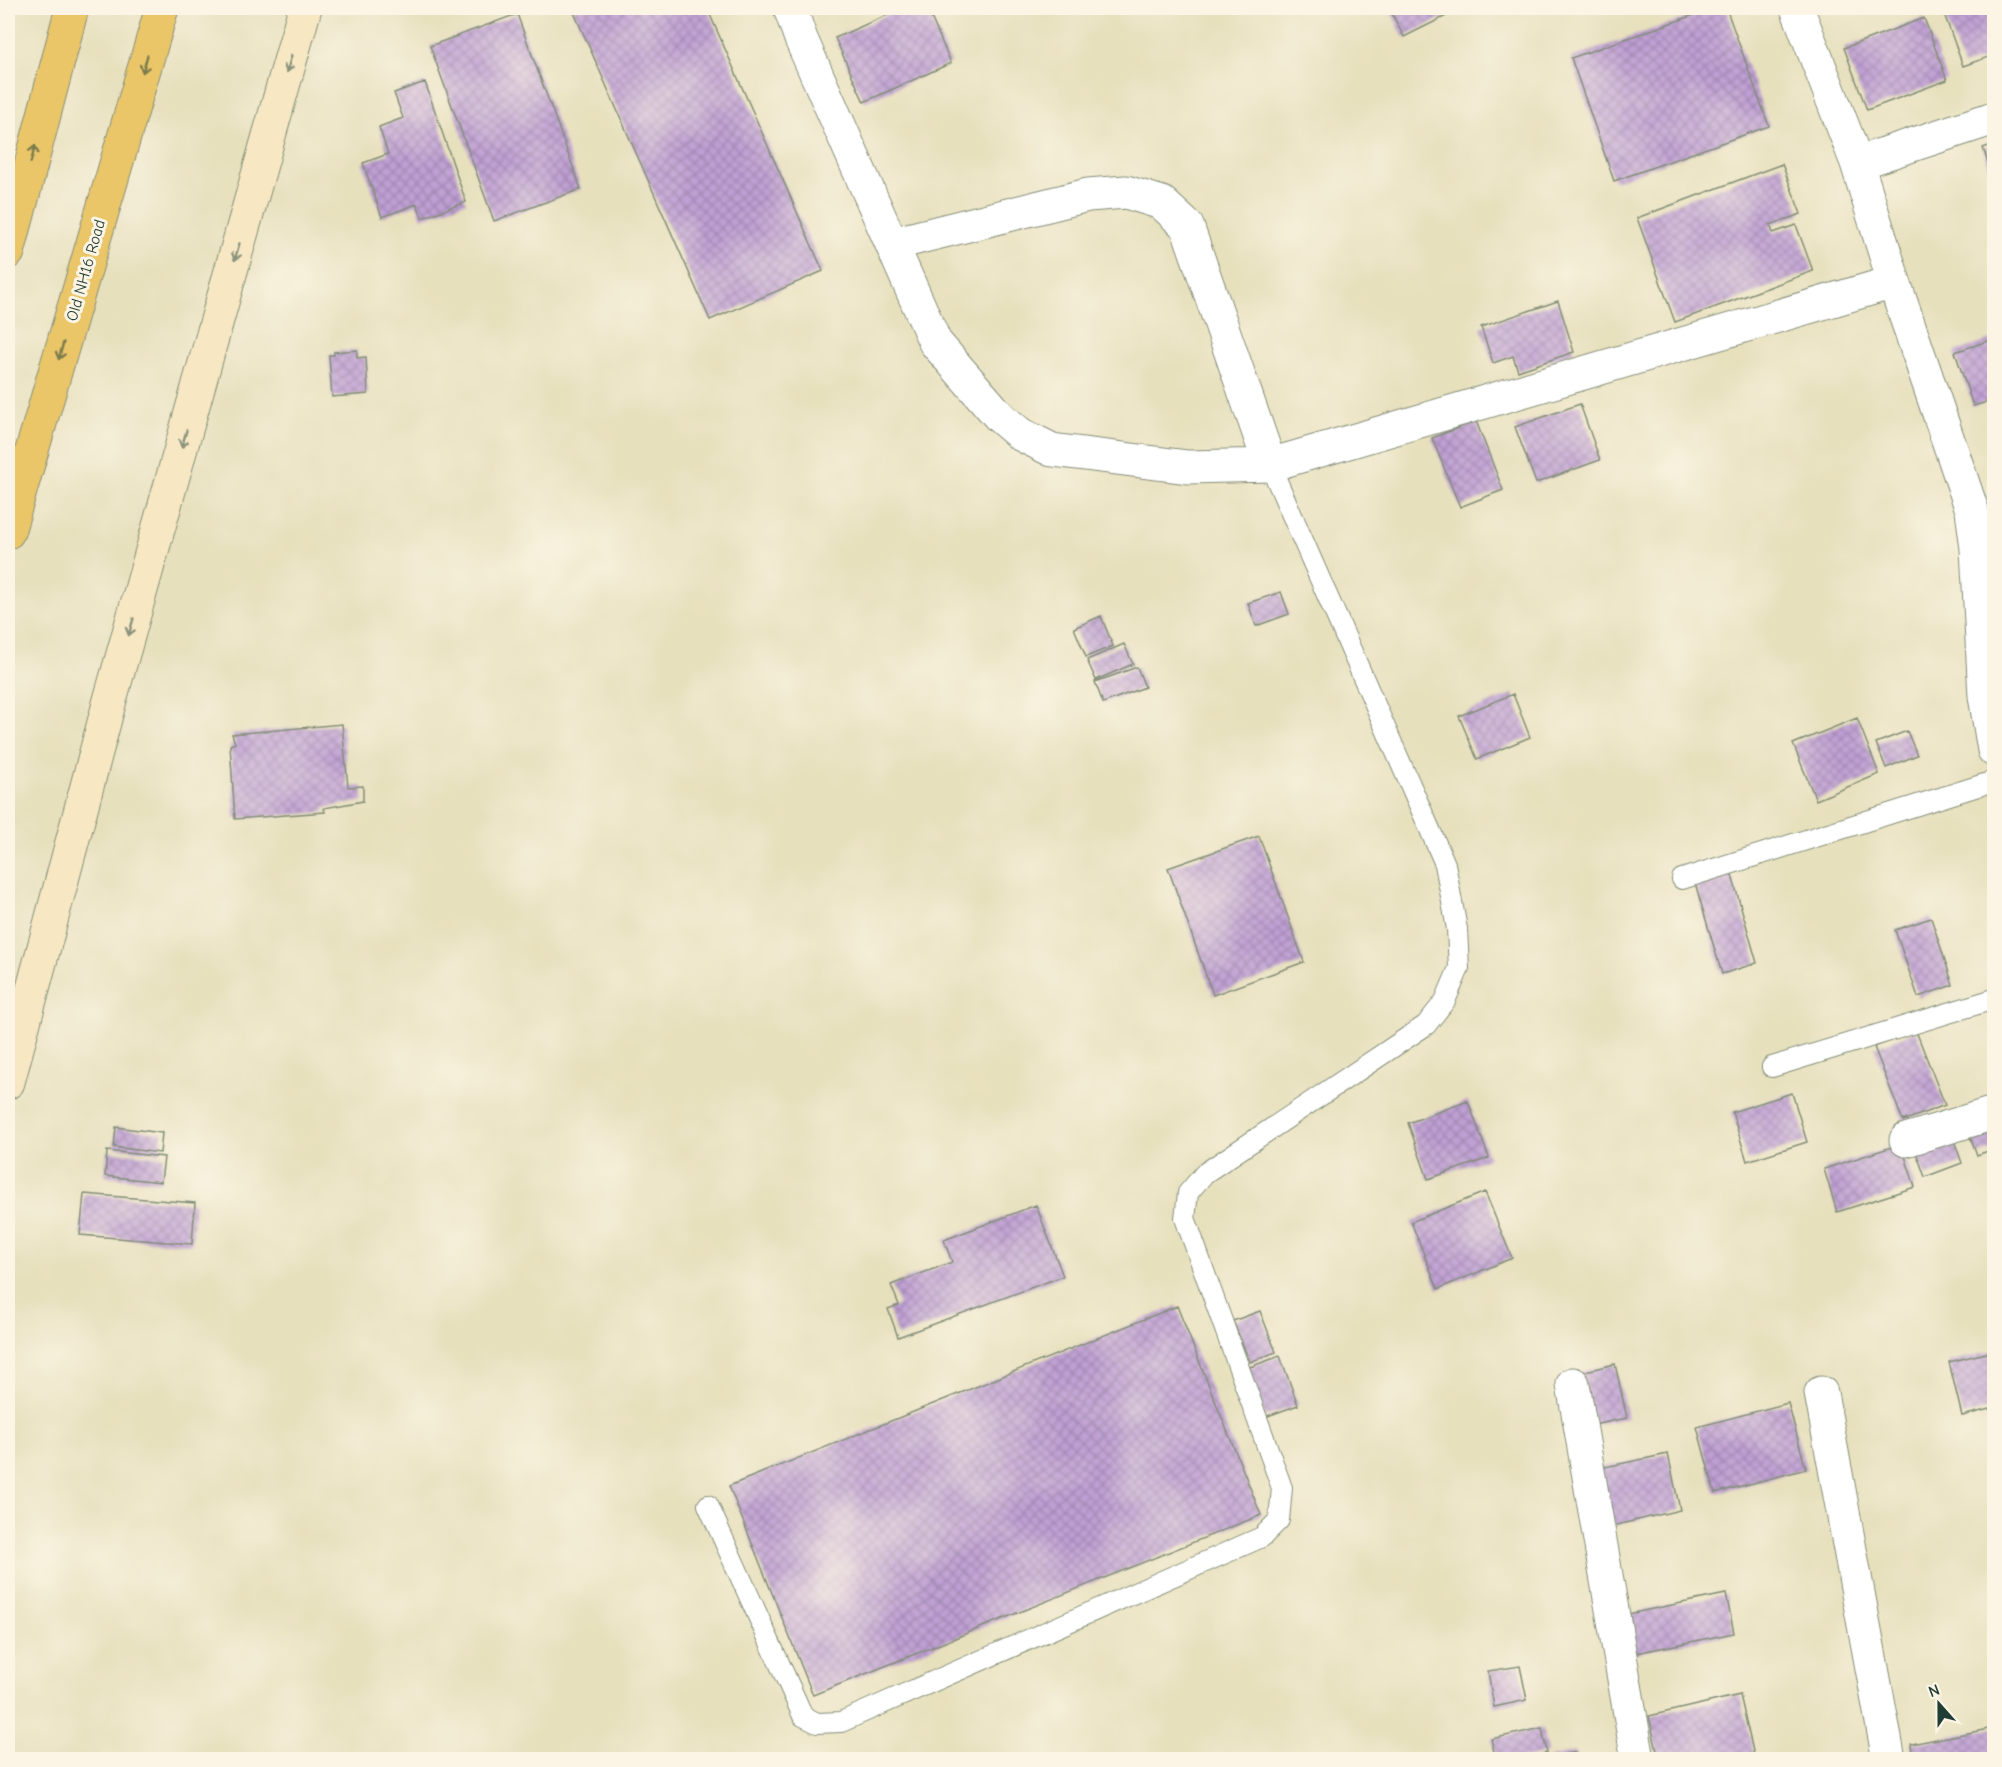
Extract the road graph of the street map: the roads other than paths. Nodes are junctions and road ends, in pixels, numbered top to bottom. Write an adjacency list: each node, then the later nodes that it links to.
1 (72, 8): 9 (main road, one-way to 1)
2 (162, 8): 12 (main road, Old NH16 Road, one-way to 12)
3 (305, 8): 18 (street, one-way to 18)
4 (790, 8): 8 (street)
5 (1797, 8): 7 (street)
6 (1995, 118): 7 (street)
7 (1857, 163): 10 (street)
8 (892, 244): 11 (street); 11 (street)
9 (8, 252)
10 (1894, 282): 11 (street); 13 (street)
11 (1270, 465): 23 (lane)
12 (8, 532)
13 (1994, 742)
14 (1995, 781): 15 (lane)
15 (1682, 879)
16 (1995, 999): 17 (lane)
17 (1773, 1067)
18 (8, 1082)
19 (1995, 1113): 20 (street)
20 (1906, 1140)
21 (1573, 1383): 24 (street)
22 (1821, 1393): 25 (street)
23 (708, 1504)
24 (1638, 1760)
25 (1888, 1760)

